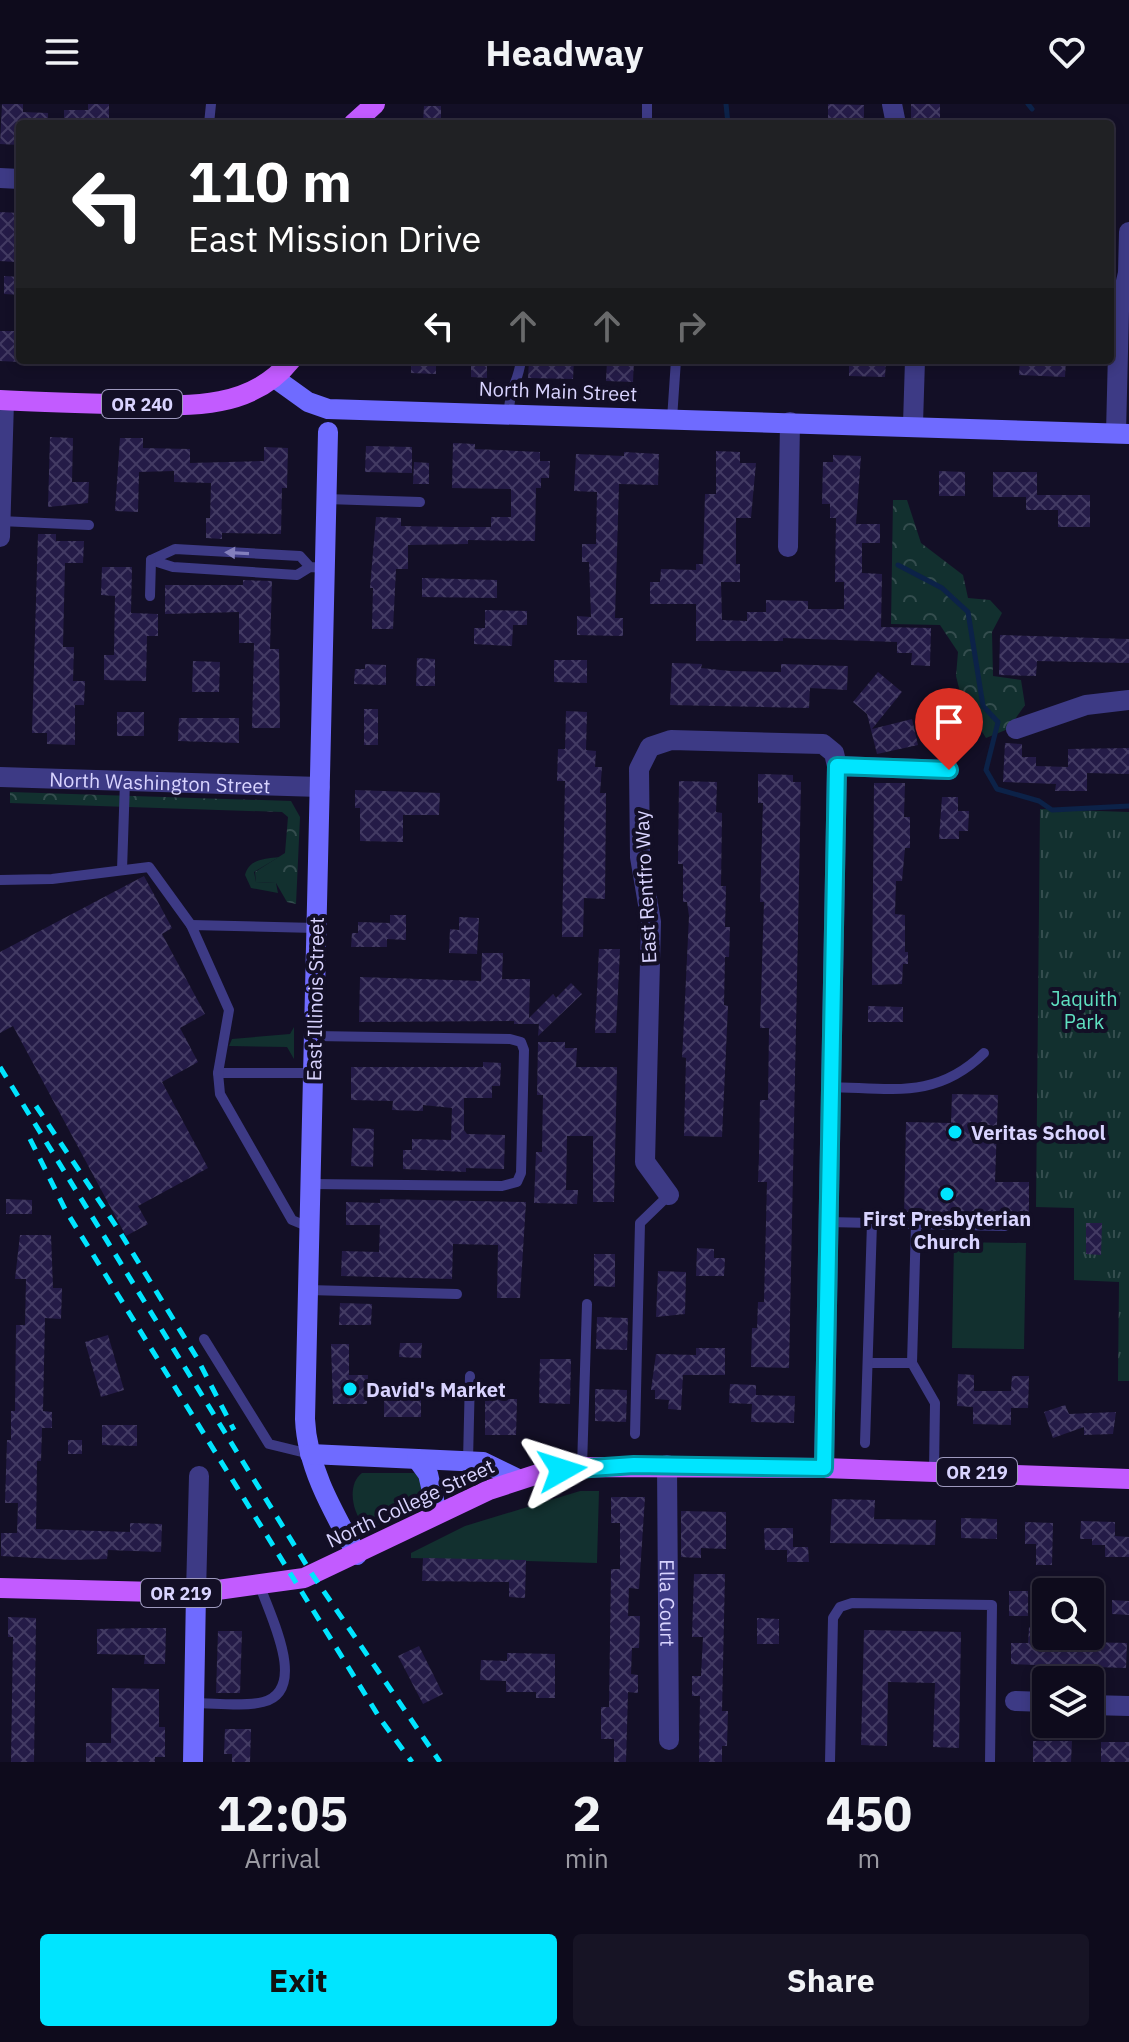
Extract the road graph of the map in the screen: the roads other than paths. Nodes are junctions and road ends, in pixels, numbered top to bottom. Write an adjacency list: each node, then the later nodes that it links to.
1 (375, 104): 2 (main road)
2 (357, 120)
3 (1129, 232): 15 (street)
4 (288, 364): 8 (main road, OR 240)
5 (520, 364): 10 (lane)
6 (676, 364): 11 (lane)
7 (915, 364): 13 (street)
8 (276, 379): 9 (main road, OR 240); 10 (street, North Main Street)
9 (2, 400): 18 (street)
10 (509, 414): 11 (street, North Main Street)
11 (672, 419): 12 (street, North Main Street)
12 (790, 422): 13 (street, North Main Street); 21 (street)
13 (913, 424): 15 (street, North Main Street)
14 (328, 432): 16 (street, East Illinois Street)
15 (1123, 434)
16 (326, 499): 17 (lane); 23 (street, East Illinois Street)
17 (420, 502)
18 (0, 521): 19 (lane); 20 (street)
19 (89, 525)
20 (0, 537)
21 (788, 547)
22 (151, 560): 23 (lane); 23 (lane, one-way to 22); 24 (lane)
23 (317, 567): 31 (street, East Illinois Street)
24 (150, 596)
25 (1129, 700): 26 (street)
26 (1016, 729)
27 (837, 766): 28 (street); 40 (street); 42 (street, East Rentfro Way)
28 (949, 770)
29 (0, 777): 30 (street, North Washington Street)
30 (125, 781): 31 (street, North Washington Street); 32 (lane)
31 (320, 787): 35 (street, East Illinois Street)
32 (122, 870): 33 (lane); 34 (lane)
33 (0, 880)
34 (191, 925): 35 (lane); 38 (lane)
35 (316, 928): 36 (street, East Illinois Street)
36 (314, 1036): 39 (street, East Illinois Street); 41 (lane)
37 (984, 1053): 40 (lane)
38 (218, 1073): 39 (lane); 47 (lane)
39 (313, 1073): 41 (street, East Illinois Street)
40 (829, 1087): 43 (street)
41 (310, 1184): 47 (street, East Illinois Street)
42 (669, 1195): 55 (lane)
43 (827, 1222): 44 (lane); 62 (street)
44 (872, 1223): 45 (lane); 52 (lane)
45 (916, 1224): 46 (lane); 53 (lane)
46 (1005, 1226)
47 (309, 1227): 48 (street, East Illinois Street)
48 (308, 1290): 49 (lane); 57 (street, East Illinois Street)
49 (457, 1294)
50 (587, 1304): 61 (lane)
51 (204, 1339): 57 (lane)
52 (868, 1363): 53 (lane); 56 (lane)
53 (912, 1363): 63 (lane)
54 (470, 1376): 59 (lane)
55 (635, 1434)
56 (865, 1443)
57 (310, 1454): 58 (street); 68 (street, East Illinois Street)
58 (417, 1459): 59 (street); 67 (street)
59 (468, 1461): 65 (street)
60 (667, 1465): 61 (main road, North College Street / OR 219); 62 (main road, North College Street / OR 219); 77 (street, Ella Court)
61 (582, 1467): 65 (main road, North College Street / OR 219)
62 (824, 1468): 63 (main road, North College Street / OR 219)
63 (934, 1471): 66 (main road, North College Street / OR 219)
64 (199, 1476): 71 (street)
65 (518, 1479): 67 (main road, North College Street / OR 219)
66 (1129, 1479)
67 (437, 1513): 68 (main road, North College Street / OR 219)
68 (357, 1555): 69 (main road, North College Street / OR 219)
69 (260, 1586): 71 (main road, North College Street / OR 219); 74 (lane)
70 (0, 1588): 71 (main road, North College Street / OR 219)
71 (196, 1593): 74 (street)
72 (1015, 1701): 73 (street)
73 (1032, 1702)
74 (194, 1703): 78 (street)
75 (1104, 1705): 76 (street)
76 (1129, 1706)
77 (669, 1740)
78 (193, 1762)
79 (830, 1762): 80 (lane)
80 (990, 1762)

